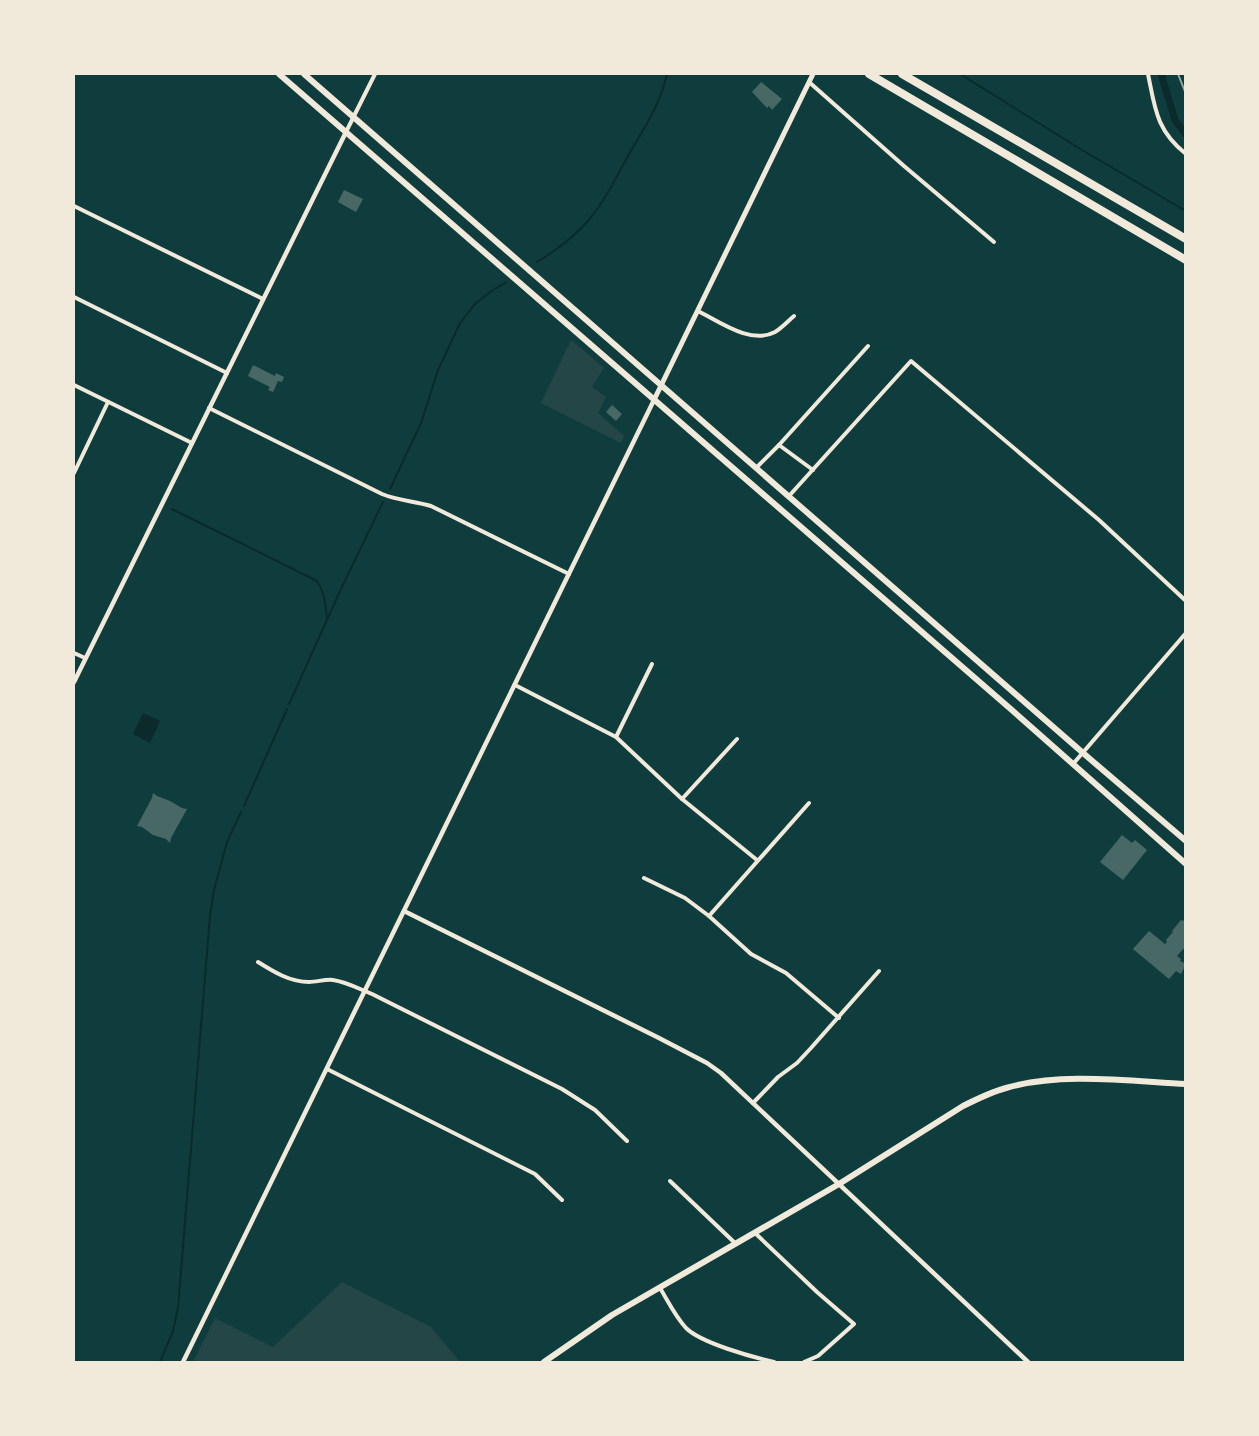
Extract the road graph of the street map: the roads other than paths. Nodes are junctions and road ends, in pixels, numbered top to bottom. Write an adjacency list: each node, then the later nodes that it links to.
1 (279, 74): 10 (main road)
2 (304, 74): 9 (main road)
3 (375, 74): 9 (street)
4 (813, 74): 8 (main road)
5 (869, 74): 15 (highway)
6 (902, 74): 13 (highway)
7 (1148, 74): 11 (street)
8 (809, 82): 14 (street); 18 (main road)
9 (353, 116): 10 (street); 23 (main road)
10 (345, 132): 17 (street); 24 (main road)
11 (1185, 154)
12 (74, 206): 17 (street)
13 (1185, 239)
14 (994, 242)
15 (1185, 260)
16 (74, 297): 21 (street)
17 (263, 299): 21 (street)
18 (698, 311): 19 (street); 23 (main road)
19 (794, 316)
20 (868, 346): 28 (street)
21 (227, 373): 26 (street)
22 (74, 385): 25 (street)
23 (662, 386): 24 (main road); 29 (main road)
24 (654, 400): 33 (street); 44 (main road)
25 (108, 402): 27 (street); 31 (street)
26 (209, 408): 27 (street); 33 (street)
27 (192, 443): 37 (street)
28 (779, 445): 29 (street); 30 (street)
29 (756, 468): 32 (main road)
30 (813, 470): 32 (street); 34 (street)
31 (74, 473)
32 (789, 496): 43 (main road)
33 (570, 574): 40 (street)
34 (1185, 601)
35 (1185, 633): 43 (street)
36 (74, 653): 37 (street)
37 (85, 658): 39 (street)
38 (652, 664): 41 (street)
39 (74, 682)
40 (515, 685): 41 (street); 51 (street)
41 (616, 737): 45 (street)
42 (737, 739): 45 (street)
43 (1083, 752): 44 (street); 47 (main road)
44 (1072, 764): 49 (main road)
45 (682, 799): 48 (street)
46 (809, 803): 48 (street)
47 (1185, 841)
48 (757, 860): 52 (street)
49 (1185, 864)
50 (645, 878): 52 (street)
51 (404, 911): 55 (street); 59 (street)
52 (709, 916): 56 (street)
53 (258, 962): 55 (street)
54 (879, 971): 56 (street)
55 (366, 991): 57 (street); 60 (street)
56 (839, 1017): 59 (street)
57 (327, 1070): 63 (street); 67 (street)
58 (1185, 1084): 62 (main road)
59 (753, 1103): 62 (street)
60 (627, 1141)
61 (670, 1181): 65 (street)
62 (839, 1184): 64 (main road); 71 (street)
63 (562, 1200)
64 (755, 1233): 65 (main road); 70 (street)
65 (736, 1244): 66 (main road)
66 (659, 1286): 68 (main road); 69 (street)
67 (183, 1362)
68 (543, 1362)
69 (774, 1362)
70 (804, 1362)
71 (1028, 1362)

